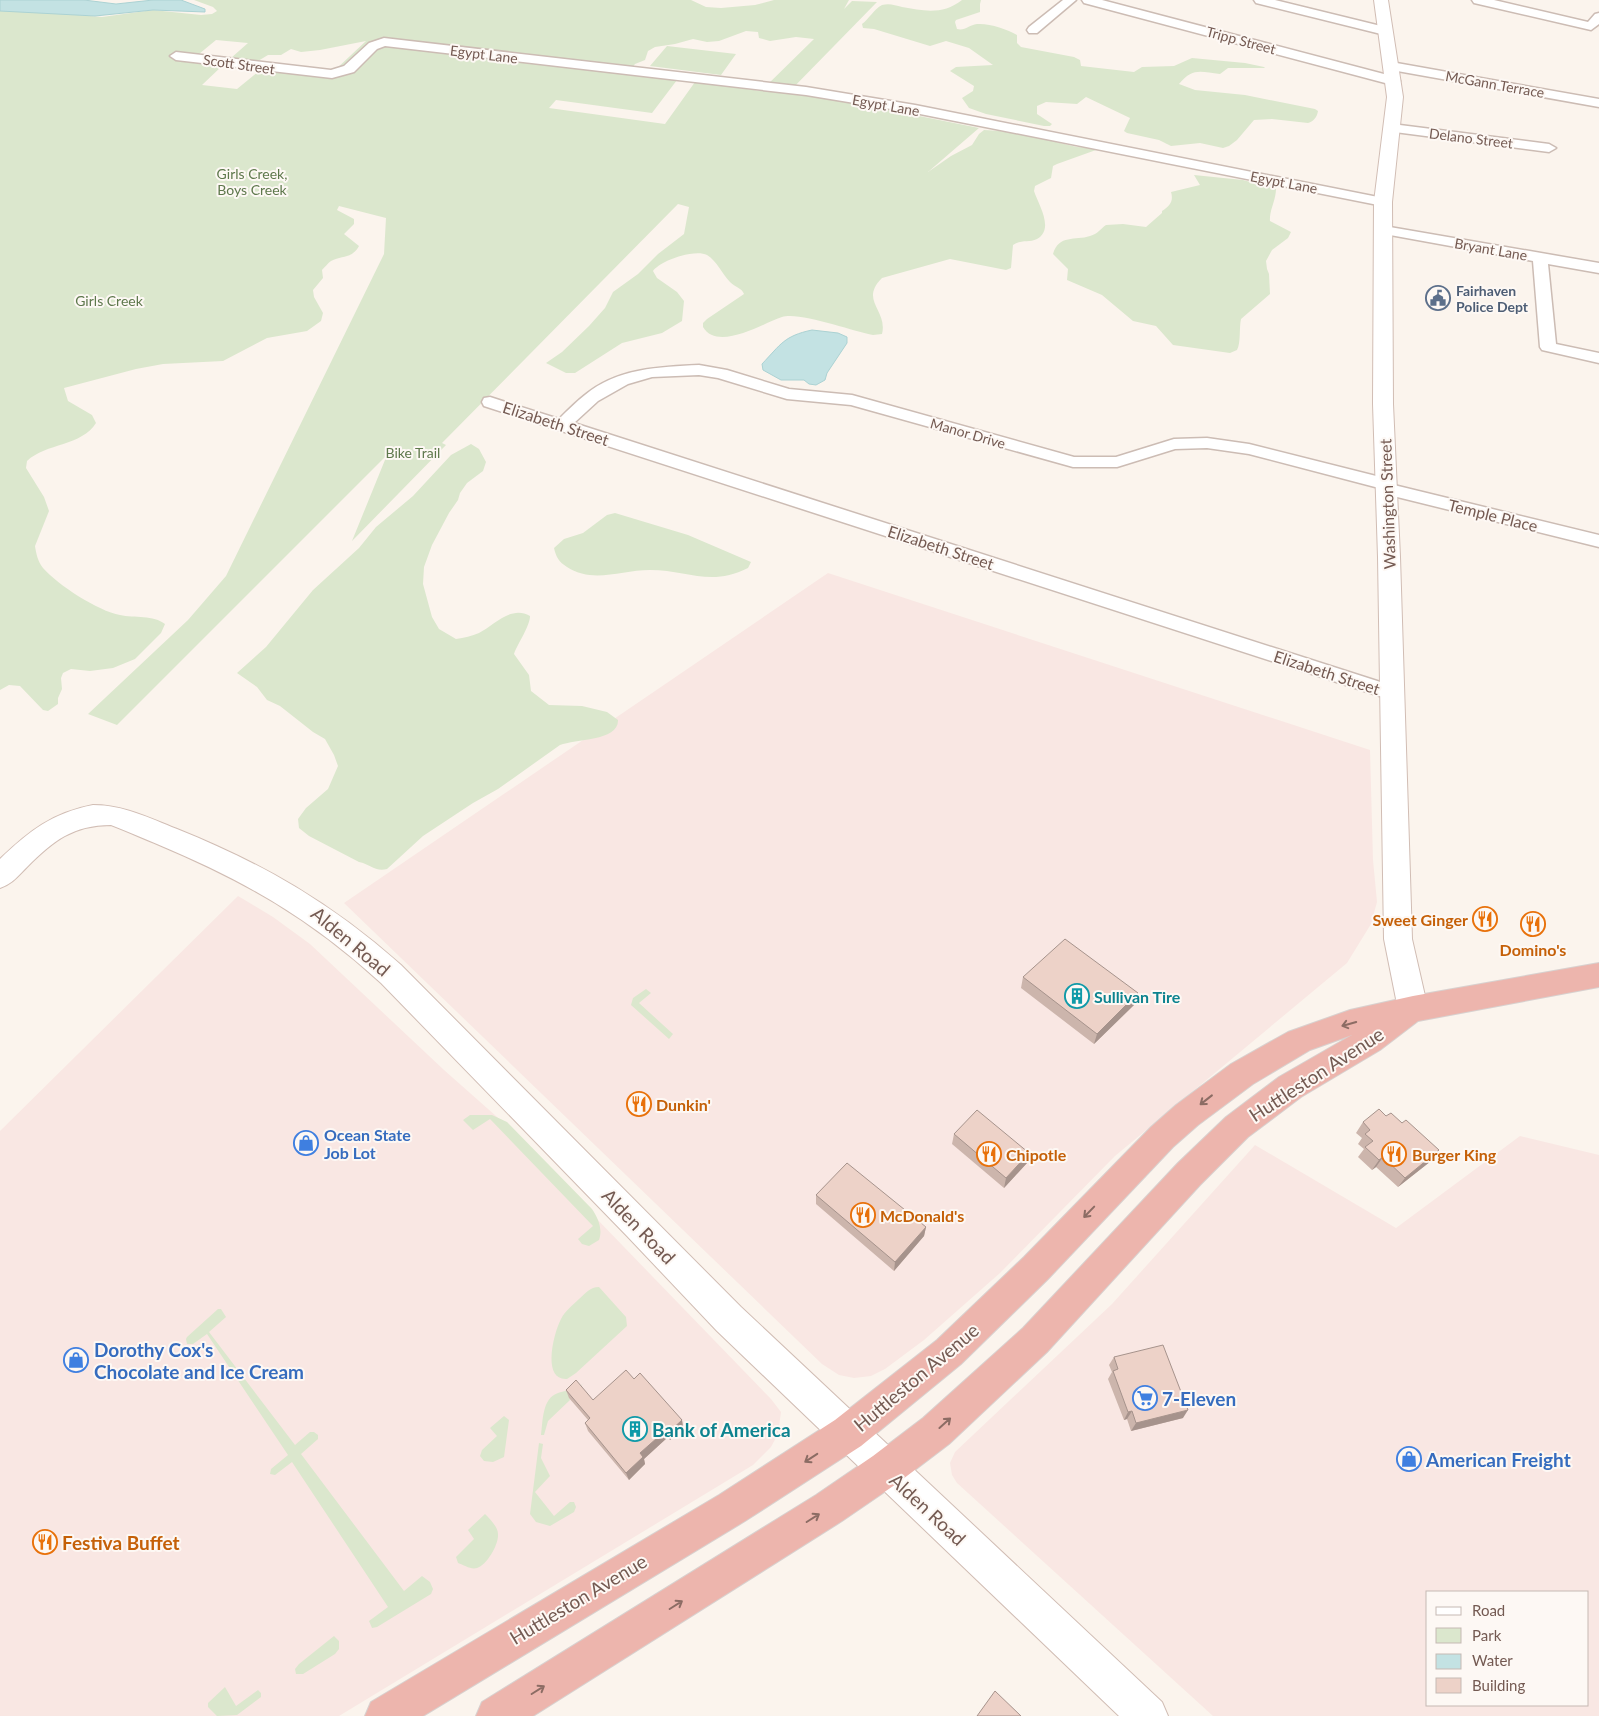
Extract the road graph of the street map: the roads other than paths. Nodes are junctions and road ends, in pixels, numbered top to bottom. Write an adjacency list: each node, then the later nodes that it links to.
1 (1070, 0): 7 (street)
2 (1088, 0): 11 (street, Tripp Street)
3 (1260, 0): 8 (street)
4 (1381, 0): 8 (main road, Washington Street)
5 (1478, 0): 6 (street)
6 (1595, 22)
7 (1034, 30)
8 (1385, 31): 11 (main road, Washington Street)
9 (384, 42): 10 (street, Scott Street); 15 (street, Egypt Lane)
10 (176, 56)
11 (1393, 74): 12 (street, McGann Terrace); 13 (main road, Washington Street)
12 (1599, 103)
13 (1392, 128): 14 (street, Delano Street); 15 (main road, Washington Street)
14 (1549, 148)
15 (1383, 202): 16 (main road, Washington Street)
16 (1384, 230): 17 (street, Bryant Lane); 22 (main road, Washington Street)
17 (1540, 258): 18 (street, Bryant Lane); 19 (street)
18 (1599, 268)
19 (1599, 358)
20 (490, 402): 21 (street, Elizabeth Street)
21 (562, 425): 22 (street, Manor Drive); 24 (street, Elizabeth Street)
22 (1387, 486): 23 (street, Temple Place); 24 (main road, Washington Street)
23 (1599, 541)
24 (1392, 693): 27 (main road, Washington Street)
25 (0, 877): 28 (main road, Alden Road)
26 (1599, 975): 27 (highway, Huttleston Avenue)
27 (1413, 1009): 28 (highway, Huttleston Avenue, one-way to 28); 29 (highway, Huttleston Avenue, one-way to 27)
28 (848, 1433): 29 (main road, Alden Road); 30 (highway, Huttleston Avenue, one-way to 30)
29 (886, 1469): 31 (highway, Huttleston Avenue, one-way to 29); 32 (main road, Alden Road)
30 (385, 1716)
31 (496, 1716)
32 (1148, 1716)

